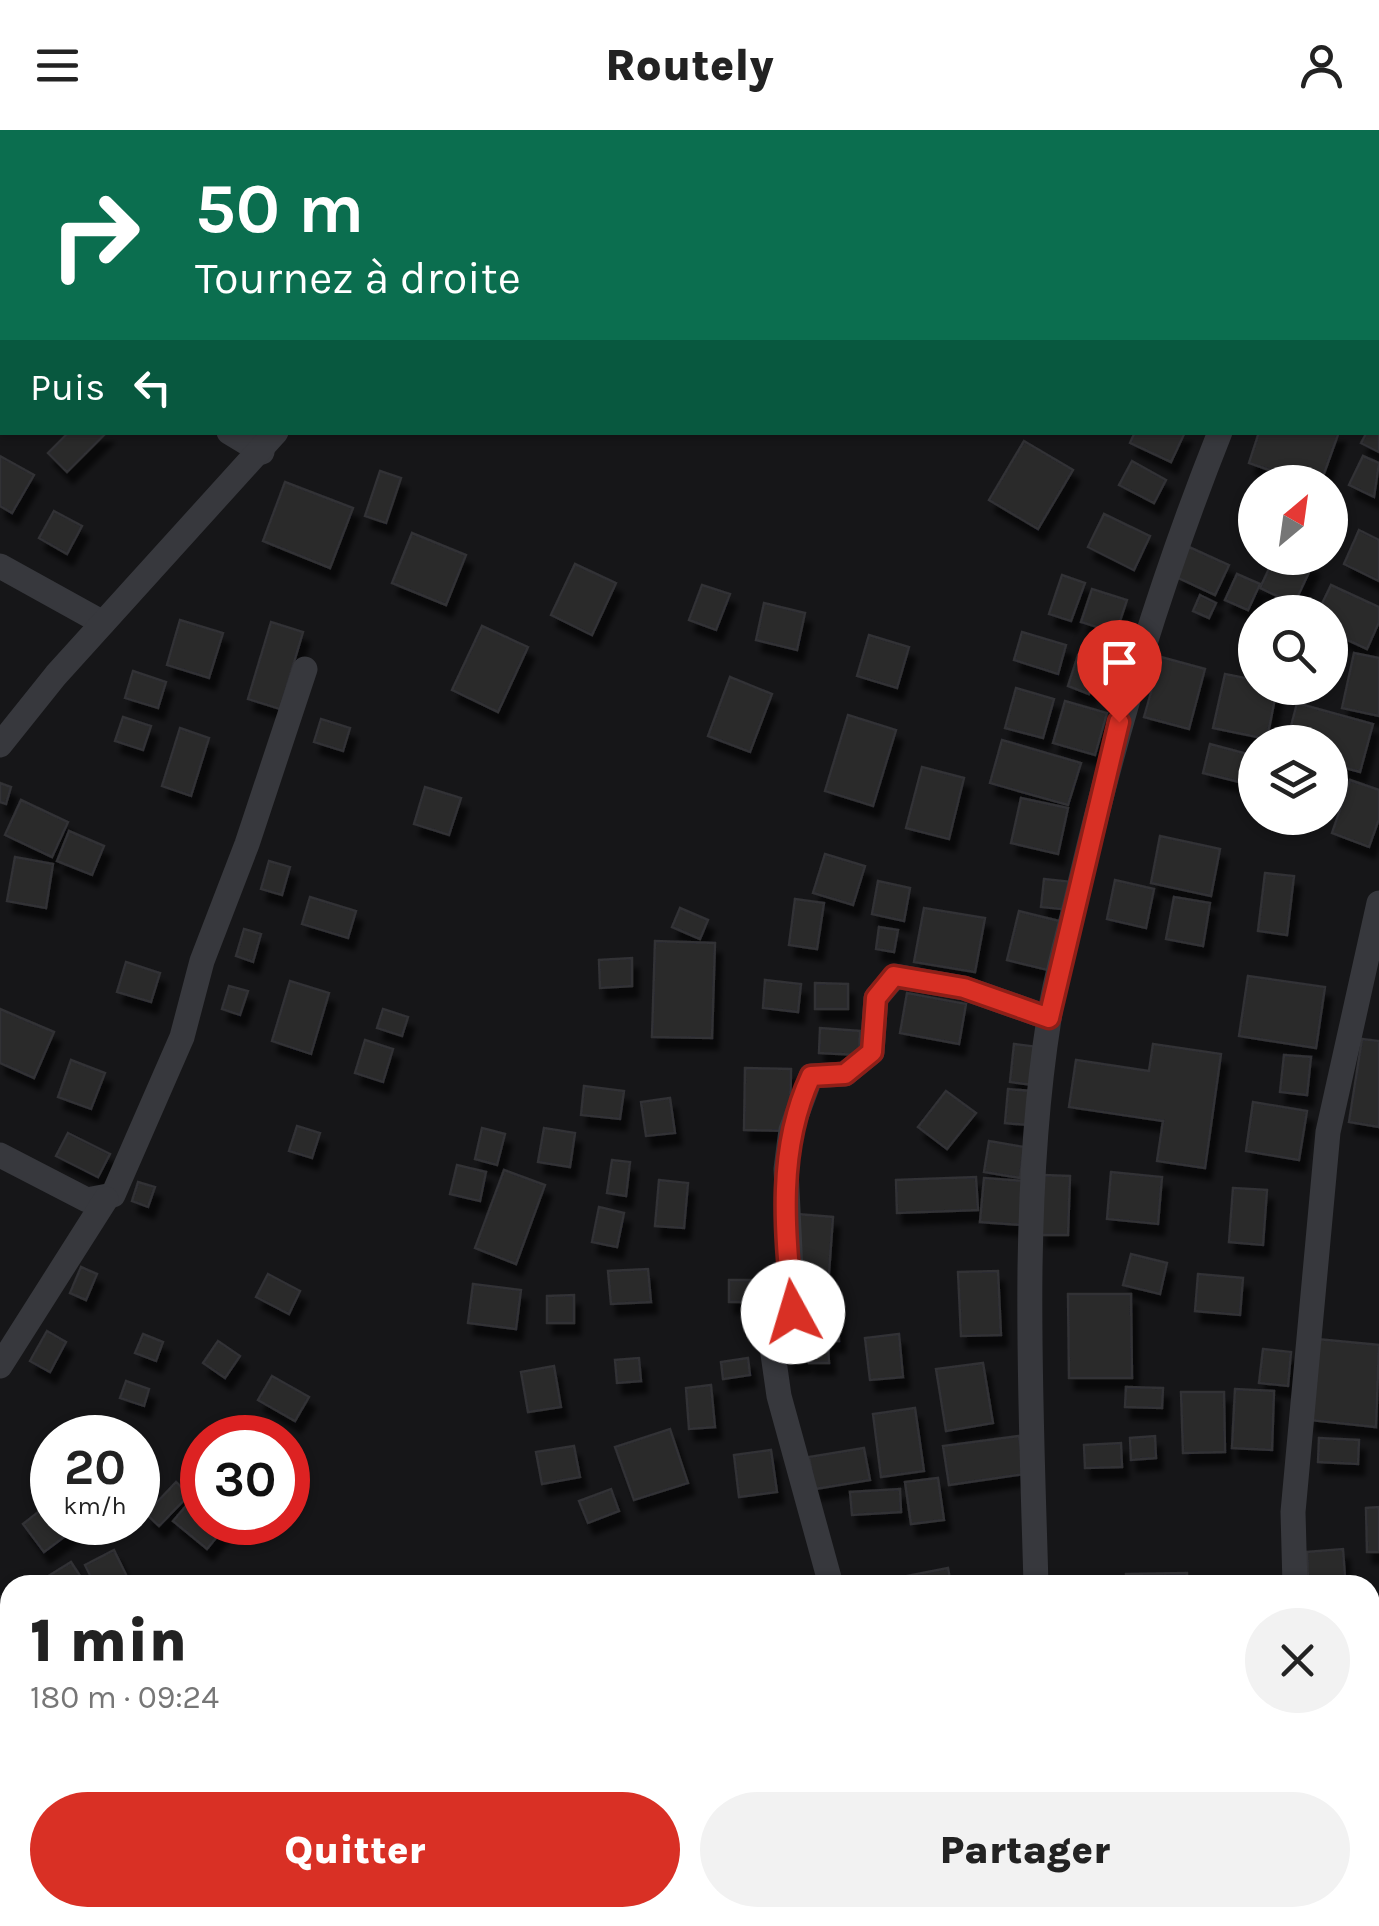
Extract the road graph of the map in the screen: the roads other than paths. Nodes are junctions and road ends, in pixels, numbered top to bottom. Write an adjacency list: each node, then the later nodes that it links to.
1 (241, 435): 3 (street)
2 (1219, 435): 9 (street)
3 (269, 442): 5 (street)
4 (0, 566): 5 (street)
5 (102, 623): 7 (street)
6 (305, 670): 11 (street)
7 (0, 745)
8 (1379, 903): 15 (street)
9 (1049, 1018): 13 (street); 14 (street)
10 (0, 1155): 11 (street)
11 (106, 1199): 12 (street)
12 (0, 1366)
13 (828, 1575)
14 (1036, 1575)
15 (1295, 1575)

